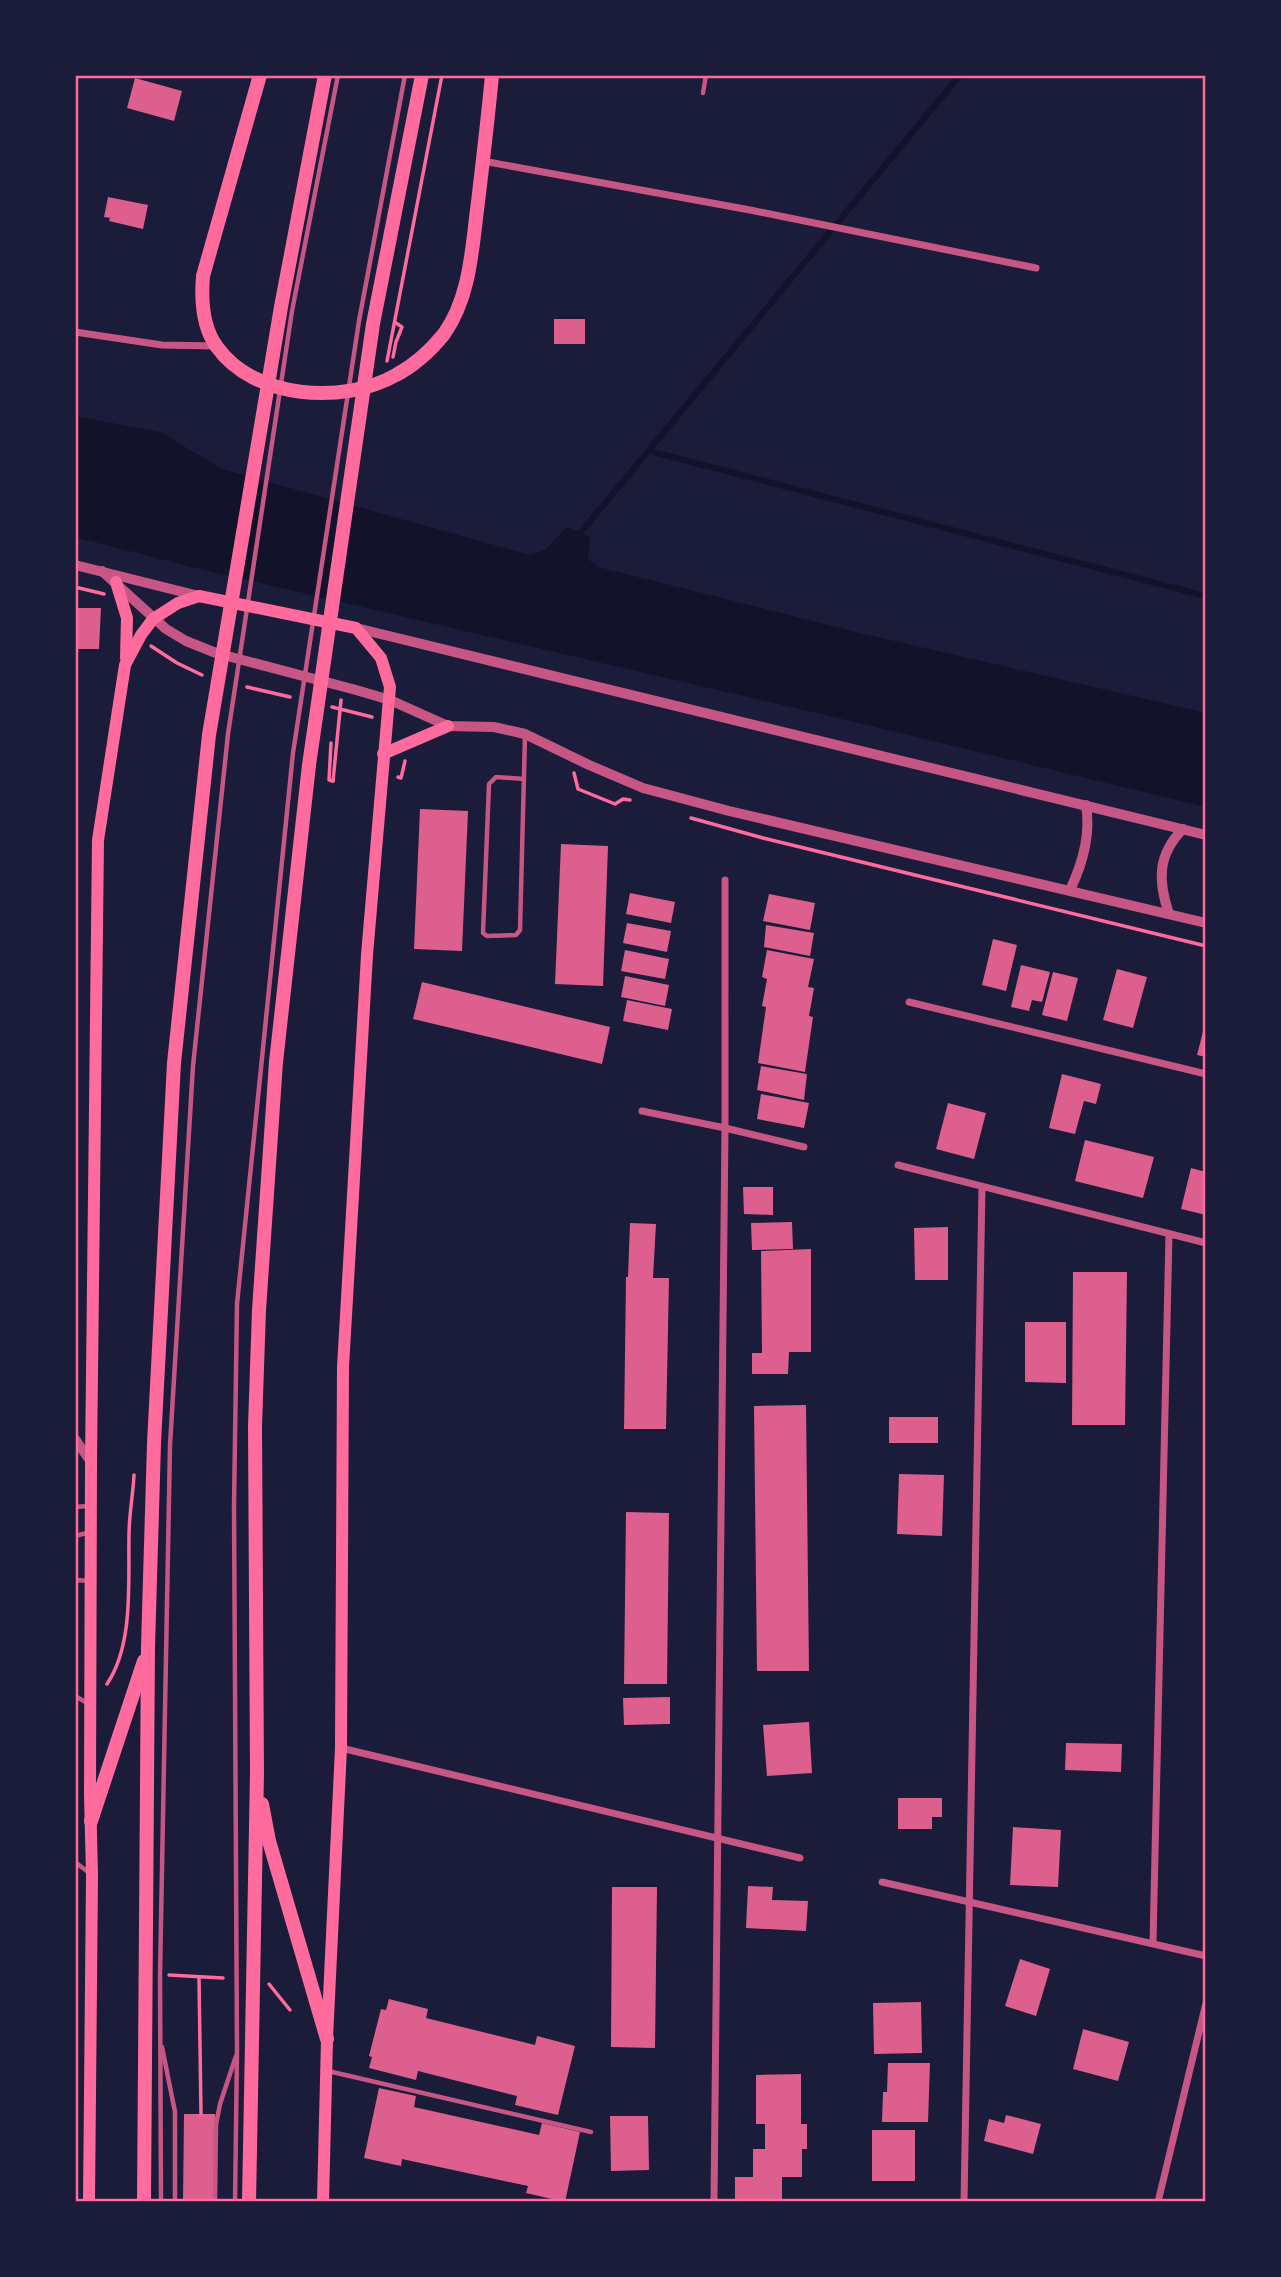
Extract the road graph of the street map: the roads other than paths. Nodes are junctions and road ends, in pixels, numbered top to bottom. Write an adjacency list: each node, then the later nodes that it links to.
1 (260, 75): 14 (highway)
2 (325, 75): 11 (highway)
3 (338, 75): 11 (lane)
4 (405, 75): 12 (lane)
5 (422, 75): 12 (highway)
6 (492, 75): 9 (highway)
7 (706, 75): 8 (lane)
8 (703, 93)
9 (483, 161): 10 (street); 14 (highway)
10 (1036, 268)
11 (286, 309): 51 (highway); 66 (lane)
12 (366, 323): 55 (highway); 68 (lane)
13 (75, 332): 14 (street)
14 (216, 346)
15 (75, 565): 16 (street)
16 (102, 571): 17 (street); 18 (street)
17 (116, 583): 19 (street); 21 (main road)
18 (199, 596): 19 (main road); 20 (main road)
19 (153, 619): 21 (main road); 22 (street)
20 (356, 628): 22 (main road); 27 (street)
21 (125, 665): 44 (main road)
22 (390, 700): 23 (street); 25 (main road)
23 (448, 726): 24 (street); 25 (main road)
24 (525, 734): 26 (lane); 31 (street)
25 (383, 754): 54 (main road)
26 (524, 779): 26 (lane)
27 (1086, 805): 28 (street); 31 (street)
28 (1183, 829): 29 (street); 32 (street)
29 (1206, 835)
30 (725, 880): 37 (street)
31 (1070, 890): 32 (street)
32 (1169, 914): 33 (street)
33 (1206, 923)
34 (909, 1002): 35 (street)
35 (1206, 1074)
36 (642, 1111): 37 (street)
37 (725, 1128): 38 (street); 57 (street)
38 (804, 1147)
39 (898, 1165): 40 (street)
40 (982, 1187): 41 (street); 62 (street)
41 (1169, 1234): 42 (street); 63 (street)
42 (1206, 1243)
43 (75, 1439): 44 (street)
44 (90, 1462): 45 (main road)
45 (90, 1506): 46 (lane); 47 (main road)
46 (75, 1507)
47 (90, 1532): 48 (lane); 50 (main road)
48 (75, 1536)
49 (75, 1580): 50 (lane)
50 (91, 1581): 53 (main road)
51 (148, 1647): 56 (highway); 72 (highway)
52 (75, 1696): 53 (lane)
53 (90, 1704): 56 (main road)
54 (341, 1748): 57 (street); 67 (main road)
55 (257, 1773): 67 (highway); 77 (highway)
56 (91, 1821): 60 (main road)
57 (717, 1838): 58 (street); 79 (street)
58 (800, 1858)
59 (75, 1862): 60 (lane)
60 (92, 1875): 71 (main road)
61 (882, 1882): 62 (street)
62 (969, 1902): 63 (street); 80 (street)
63 (1153, 1943): 64 (street)
64 (1206, 1956)
65 (1206, 2003): 81 (street)
66 (160, 2036): 73 (lane); 74 (lane)
67 (327, 2039): 69 (main road)
68 (237, 2052): 75 (lane); 76 (lane)
69 (327, 2071): 70 (lane); 78 (main road)
70 (591, 2132)
71 (89, 2202)
72 (144, 2202)
73 (161, 2202)
74 (175, 2202)
75 (215, 2202)
76 (235, 2202)
77 (248, 2202)
78 (323, 2202)
79 (714, 2202)
80 (964, 2202)
81 (1157, 2202)

